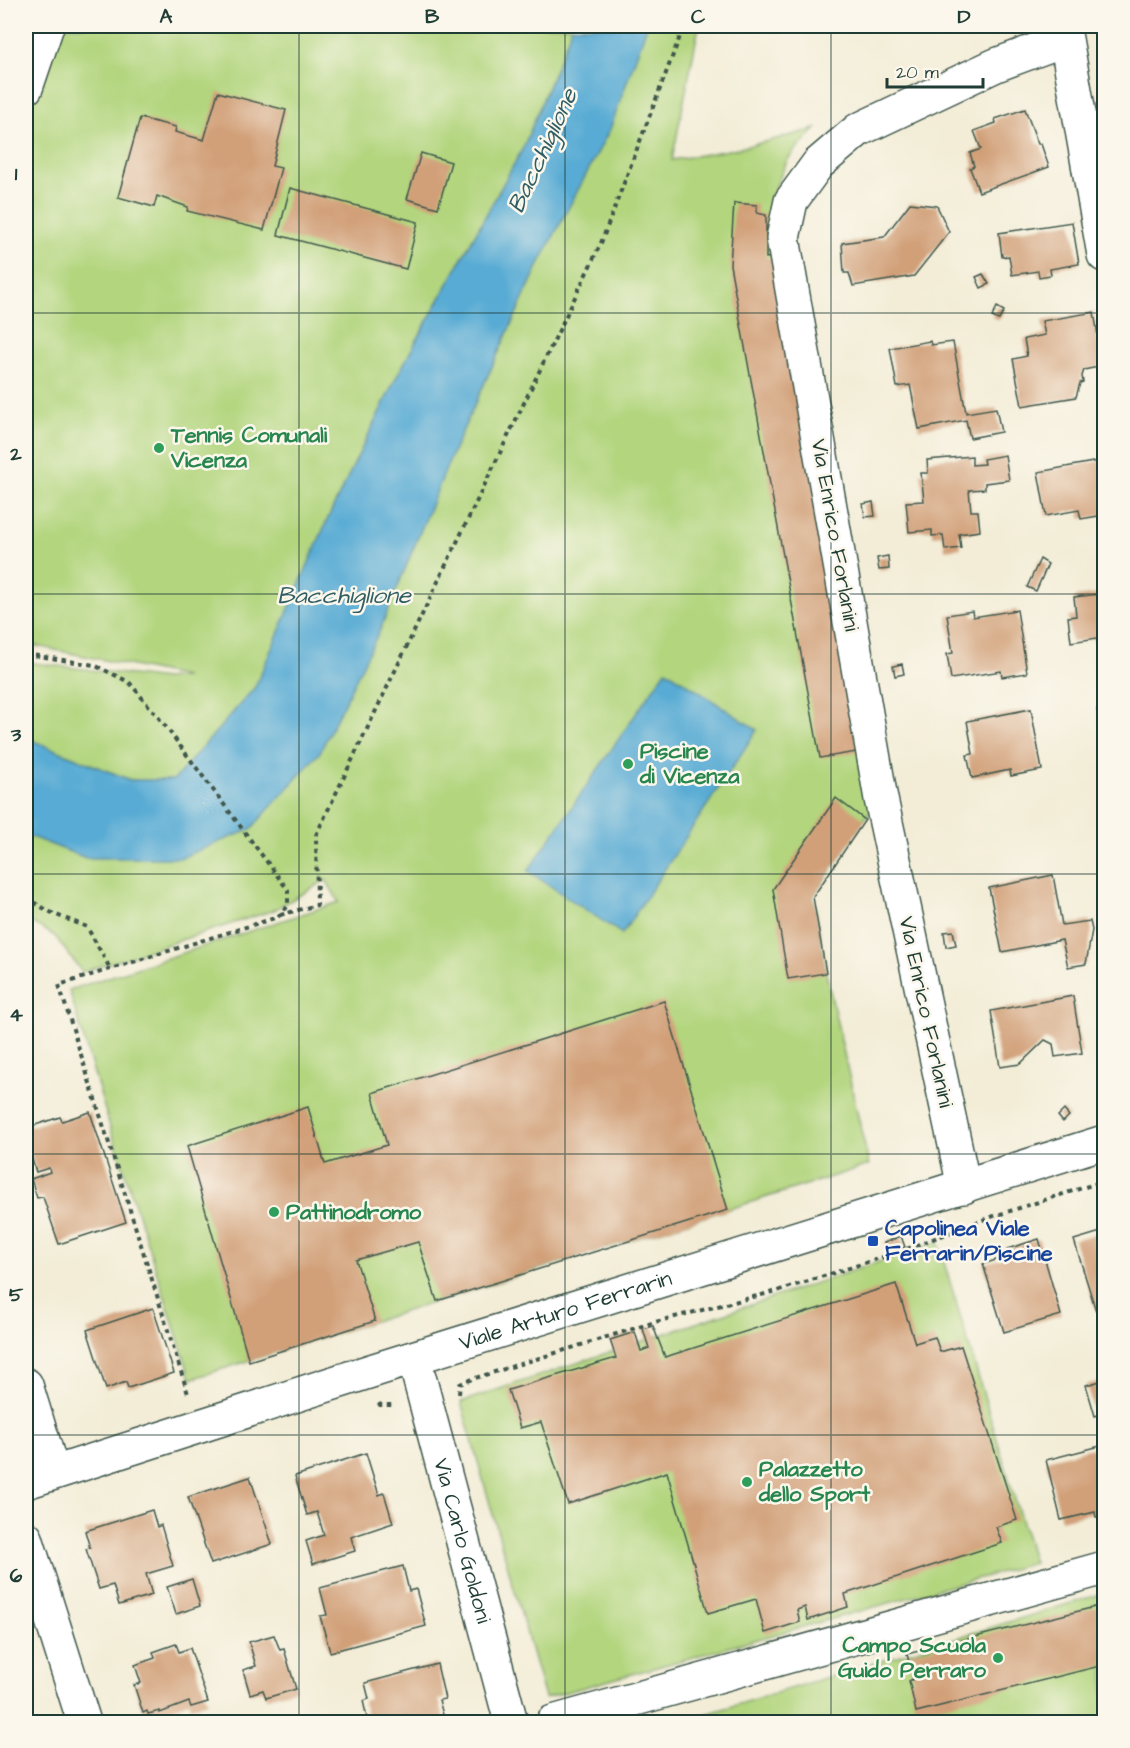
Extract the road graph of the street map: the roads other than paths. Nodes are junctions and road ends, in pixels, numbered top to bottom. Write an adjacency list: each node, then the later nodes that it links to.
1 (46, 26): 2 (street)
2 (26, 88)
3 (1104, 255): 5 (street, Via Enrico Forlanini)
4 (1104, 1142): 5 (street, Viale Arturo Ferrarin)
5 (964, 1187): 6 (street, Viale Arturo Ferrarin)
6 (414, 1358): 8 (street, Viale Arturo Ferrarin); 12 (street, Via Carlo Goldoni)
7 (26, 1385): 8 (street)
8 (39, 1478)
9 (26, 1538): 11 (street)
10 (1104, 1568): 13 (street)
11 (84, 1722)
12 (511, 1722)
13 (553, 1722)

